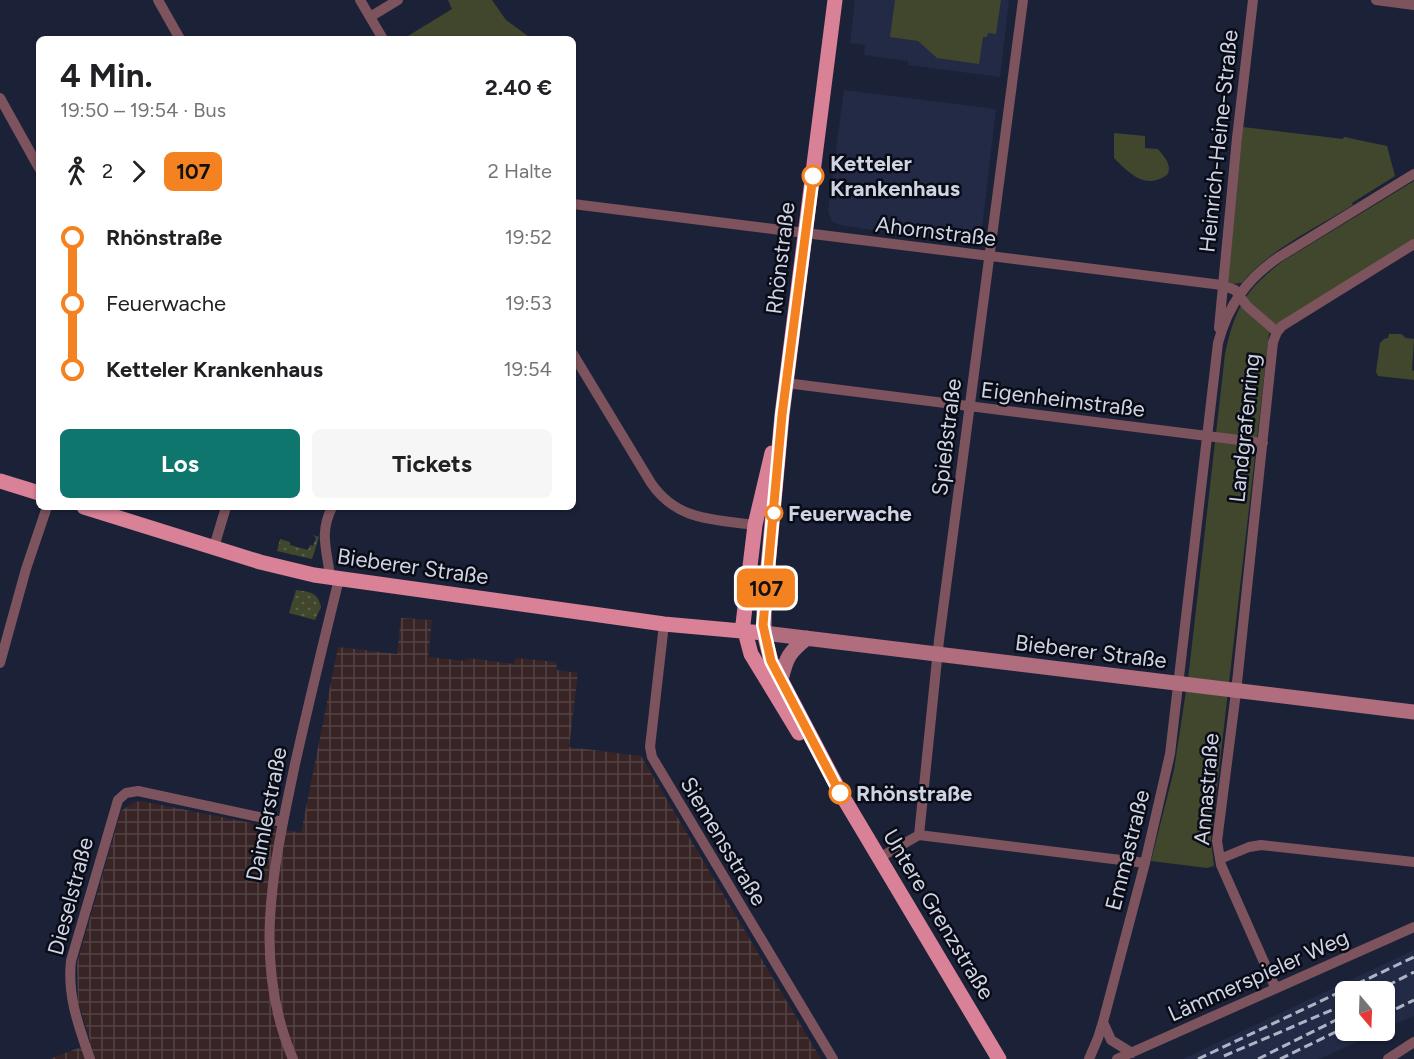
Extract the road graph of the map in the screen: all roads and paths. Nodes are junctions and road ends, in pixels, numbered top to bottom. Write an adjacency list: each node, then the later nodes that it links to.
1 (158, 0): 10 (street)
2 (360, 0): 9 (street)
3 (398, 0): 9 (street)
4 (835, 0): 16 (main road, Rhönstraße)
5 (1023, 0): 18 (street, Spießstraße)
6 (1253, 0): 19 (street, Heinrich-Heine-Straße)
7 (1376, 0): 8 (street)
8 (1414, 5)
9 (370, 17): 11 (street)
10 (178, 36)
11 (381, 36)
12 (0, 98): 13 (street)
13 (36, 163)
14 (1414, 174): 20 (street, Landgrafenring)
15 (576, 204): 16 (street, Ahornstraße)
16 (806, 234): 18 (street, Ahornstraße); 24 (main road, Rhönstraße)
17 (1414, 244): 21 (street, Landgrafenring)
18 (989, 257): 19 (street, Ahornstraße); 25 (street, Spießstraße)
19 (1222, 285): 20 (street, Ahornstraße); 22 (street, Landgrafenring)
20 (1239, 294): 21 (street, Ahornstraße); 22 (street, Landgrafenring)
21 (1277, 332): 28 (street, Landgrafenring)
22 (1220, 335): 27 (street, Landgrafenring)
23 (576, 359): 35 (street)
24 (786, 383): 25 (street, Eigenheimstraße); 26 (main road, Rhönstraße)
25 (969, 407): 27 (street, Eigenheimstraße); 42 (street, Spießstraße)
26 (782, 415): 35 (main road, Rhönstraße); 40 (main road, Rhönstraße)
27 (1207, 436): 28 (street, Eigenheimstraße); 45 (street, Landgrafenring)
28 (1263, 443): 46 (street, Landgrafenring)
29 (0, 481): 30 (main road)
30 (36, 492)
31 (46, 510): 43 (street)
32 (94, 510): 36 (main road, Bieberer Straße)
33 (225, 510): 36 (street)
34 (331, 510): 37 (street)
35 (755, 525): 39 (main road, Rhönstraße)
36 (214, 547): 37 (main road, Bieberer Straße)
37 (334, 578): 38 (main road, Bieberer Straße); 49 (street, Daimlerstraße)
38 (664, 624): 39 (main road, Bieberer Straße); 62 (street, Siemensstraße)
39 (744, 631): 40 (main road, Bieberer Straße); 48 (main road, Untere Grenzstraße)
40 (764, 633): 41 (street, Bieberer Straße); 44 (main road, Untere Grenzstraße)
41 (807, 638): 42 (street, Bieberer Straße); 44 (street)
42 (938, 655): 45 (street, Bieberer Straße); 50 (street, Spießstraße)
43 (0, 663)
44 (782, 681): 48 (main road, Untere Grenzstraße)
45 (1178, 685): 46 (street, Bieberer Straße); 54 (street, Emmastraße)
46 (1236, 692): 47 (street, Bieberer Straße); 52 (street, Annastraße)
47 (1414, 712)
48 (840, 792): 51 (main road, Untere Grenzstraße)
49 (282, 822): 60 (street, Dieselstraße); 61 (street, Daimlerstraße)
50 (919, 835): 51 (street); 54 (street)
51 (879, 858): 63 (main road, Untere Grenzstraße)
52 (1220, 859): 53 (street); 56 (street, Annastraße)
53 (1414, 862)
54 (1144, 863): 57 (street, Emmastraße)
55 (1414, 927): 56 (street, Lämmerspieler Weg)
56 (1275, 987): 59 (street, Lämmerspieler Weg)
57 (1103, 1022): 59 (street); 64 (street, Emmastraße)
58 (1414, 1042): 66 (street)
59 (1132, 1053): 65 (street, Lämmerspieler Weg)
60 (90, 1059)
61 (293, 1059)
62 (833, 1059)
63 (999, 1059)
64 (1089, 1059)
65 (1118, 1059)
66 (1388, 1059)

